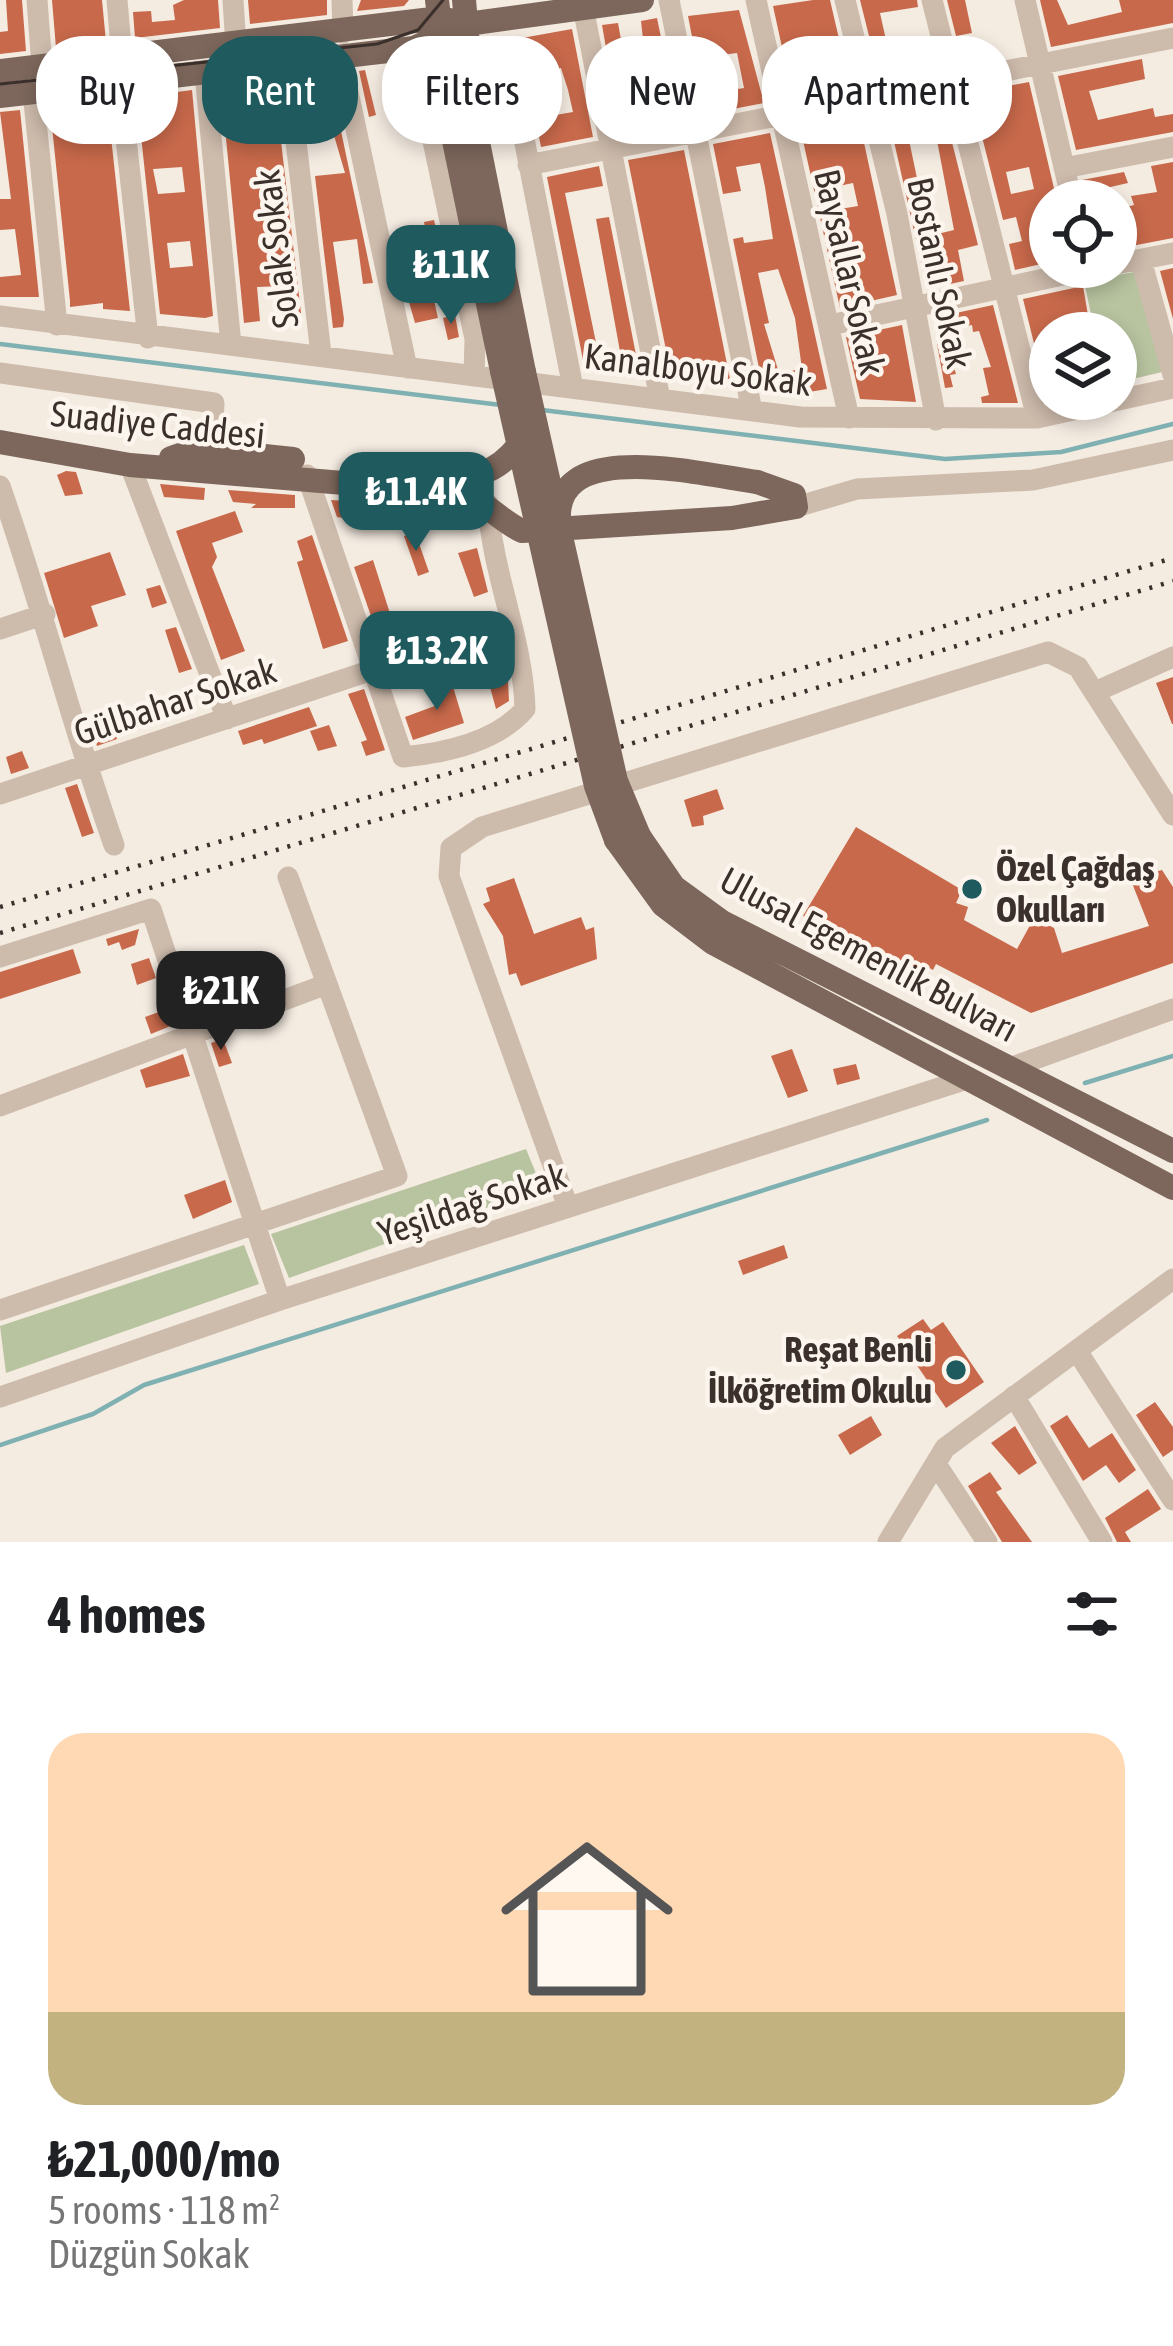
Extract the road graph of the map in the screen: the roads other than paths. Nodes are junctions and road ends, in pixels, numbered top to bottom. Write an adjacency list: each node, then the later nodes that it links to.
1 (37, 0): 14 (street)
2 (117, 0): 15 (street)
3 (233, 0): 16 (street)
4 (342, 0): 17 (street)
5 (642, 0): 11 (main road)
6 (669, 0): 18 (street)
7 (756, 0): 19 (street, Baysallar Sokak)
8 (845, 0): 20 (street, Bostanlı Sokak)
9 (932, 0): 21 (street)
10 (1025, 0): 24 (street)
11 (583, 7): 12 (main road); 44 (street)
12 (465, 12): 13 (main road); 61 (main road)
13 (439, 18): 23 (main road)
14 (40, 36)
15 (119, 36)
16 (235, 36)
17 (342, 36)
18 (676, 36)
19 (763, 36)
20 (853, 36)
21 (941, 36)
22 (1173, 38): 24 (street)
23 (358, 41)
24 (1036, 63): 26 (street); 46 (street)
25 (36, 68): 27 (main road)
26 (1012, 68)
27 (0, 71)
28 (36, 91): 29 (main road)
29 (33, 92): 30 (main road); 55 (street)
30 (0, 96)
31 (358, 125): 60 (street)
32 (128, 144): 57 (street)
33 (211, 144): 58 (street)
34 (297, 144): 59 (street, Solak Sokak)
35 (444, 144): 64 (street)
36 (448, 144): 61 (main road)
37 (524, 144): 45 (street)
38 (648, 144): 44 (street)
39 (698, 144): 70 (street)
40 (786, 144): 56 (street, Baysallar Sokak)
41 (877, 144): 53 (street, Bostanlı Sokak)
42 (969, 144): 52 (street)
43 (1173, 147): 46 (street)
44 (612, 150): 45 (street); 69 (street)
45 (528, 165): 66 (street)
46 (1064, 168): 47 (street)
47 (1067, 180)
48 (1173, 253): 49 (street)
49 (1141, 260): 50 (street); 63 (street)
50 (1137, 261)
51 (1029, 279): 52 (street)
52 (1003, 284): 53 (street); 65 (street)
53 (915, 306): 56 (street); 73 (street, Bostanlı Sokak)
54 (0, 316): 55 (street, Kanalboyu Sokak)
55 (57, 325): 57 (street, Kanalboyu Sokak)
56 (830, 325): 71 (street, Baysallar Sokak)
57 (148, 338): 58 (street, Kanalboyu Sokak)
58 (230, 344): 59 (street, Kanalboyu Sokak)
59 (322, 354): 60 (street, Kanalboyu Sokak)
60 (407, 368): 64 (street, Kanalboyu Sokak)
61 (513, 372): 75 (main road, bridge); 84 (main road, Ulusal Egemenlik Bulvarı, bridge)
62 (0, 373): 77 (street)
63 (1173, 375)
64 (475, 376): 66 (street, Kanalboyu Sokak)
65 (1029, 386)
66 (573, 388): 69 (street, Kanalboyu Sokak)
67 (1173, 388): 68 (street, Kanalboyu Sokak)
68 (1137, 396)
69 (660, 399): 70 (street, Kanalboyu Sokak)
70 (752, 411): 71 (street, Kanalboyu Sokak)
71 (849, 418): 73 (street, Kanalboyu Sokak)
72 (1029, 418): 73 (street, Kanalboyu Sokak)
73 (936, 420)
74 (0, 442): 78 (main road, Suadiye Caddesi)
75 (519, 445): 77 (main road); 95 (main road, bridge)
76 (1173, 450): 83 (street)
77 (212, 451): 79 (main road)
78 (130, 465): 79 (main road, Suadiye Caddesi); 90 (street)
79 (169, 468): 80 (main road, Suadiye Caddesi)
80 (307, 476): 82 (main road, Suadiye Caddesi); 88 (street)
81 (0, 487): 85 (street)
82 (488, 504): 83 (main road, Suadiye Caddesi); 88 (street)
83 (796, 507): 84 (main road, bridge)
84 (560, 532): 95 (main road, Ulusal Egemenlik Bulvarı, bridge)
85 (45, 614): 86 (street); 91 (street)
86 (0, 629)
87 (1173, 657): 89 (street)
88 (372, 670): 90 (street, Gülbahar Sokak)
89 (1095, 692): 92 (street); 107 (street)
90 (227, 719): 91 (street, Gülbahar Sokak)
91 (86, 766): 93 (street, Gülbahar Sokak); 96 (street)
92 (1163, 779): 94 (street)
93 (0, 794)
94 (1173, 815)
95 (627, 838): 102 (main road, Ulusal Egemenlik Bulvarı); 103 (main road, Ulusal Egemenlik Bulvarı)
96 (114, 845)
97 (288, 877): 99 (street)
98 (0, 957): 101 (street)
99 (327, 984): 101 (street); 108 (street)
100 (1173, 1009): 102 (street)
101 (194, 1034): 104 (street); 108 (street)
102 (1007, 1069): 105 (main road, Ulusal Egemenlik Bulvarı)
103 (968, 1079): 106 (main road, Ulusal Egemenlik Bulvarı); 107 (street, Yeşildağ Sokak)
104 (0, 1106)
105 (1173, 1151)
106 (1173, 1187)
107 (568, 1208): 110 (street, Yeşildağ Sokak)
108 (255, 1228): 110 (street); 111 (street)
109 (1171, 1286): 112 (street)
110 (280, 1300): 114 (street, Yeşildağ Sokak)
111 (0, 1310)
112 (1077, 1351): 113 (street); 116 (street)
113 (1014, 1396): 115 (street); 119 (street)
114 (0, 1397)
115 (938, 1467): 117 (street); 118 (street)
116 (1173, 1500)
117 (888, 1542)
118 (987, 1542)
119 (1102, 1542)

